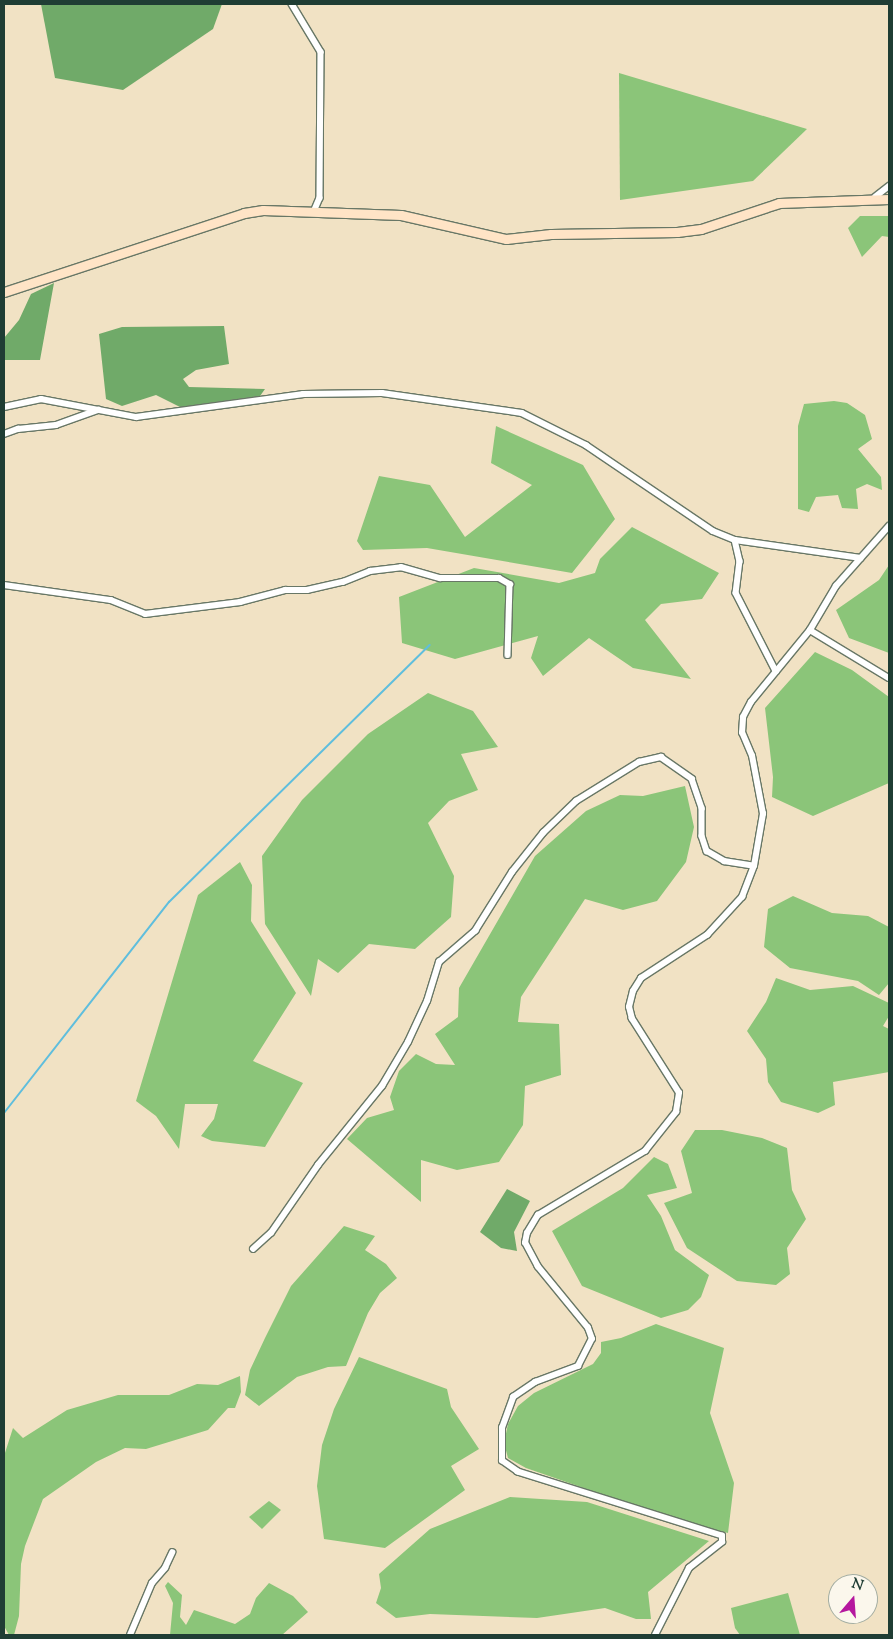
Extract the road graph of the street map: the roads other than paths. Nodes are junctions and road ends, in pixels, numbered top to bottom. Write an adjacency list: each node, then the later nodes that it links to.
1 (292, 4): 5 (street)
2 (889, 186): 3 (street)
3 (875, 197): 4 (street); 5 (street)
4 (889, 199)
5 (314, 212): 6 (street)
6 (4, 292)
7 (4, 408): 8 (street)
8 (100, 410): 9 (street); 11 (street)
9 (4, 434)
10 (889, 526): 12 (street)
11 (735, 540): 12 (street); 16 (street)
12 (861, 558): 14 (street)
13 (4, 585): 15 (street)
14 (810, 630): 16 (street); 17 (street)
15 (508, 655)
16 (776, 671): 18 (street)
17 (889, 678)
18 (754, 866): 19 (street); 22 (street)
19 (253, 1249)
20 (172, 1553): 21 (street)
21 (130, 1635)
22 (655, 1635)

